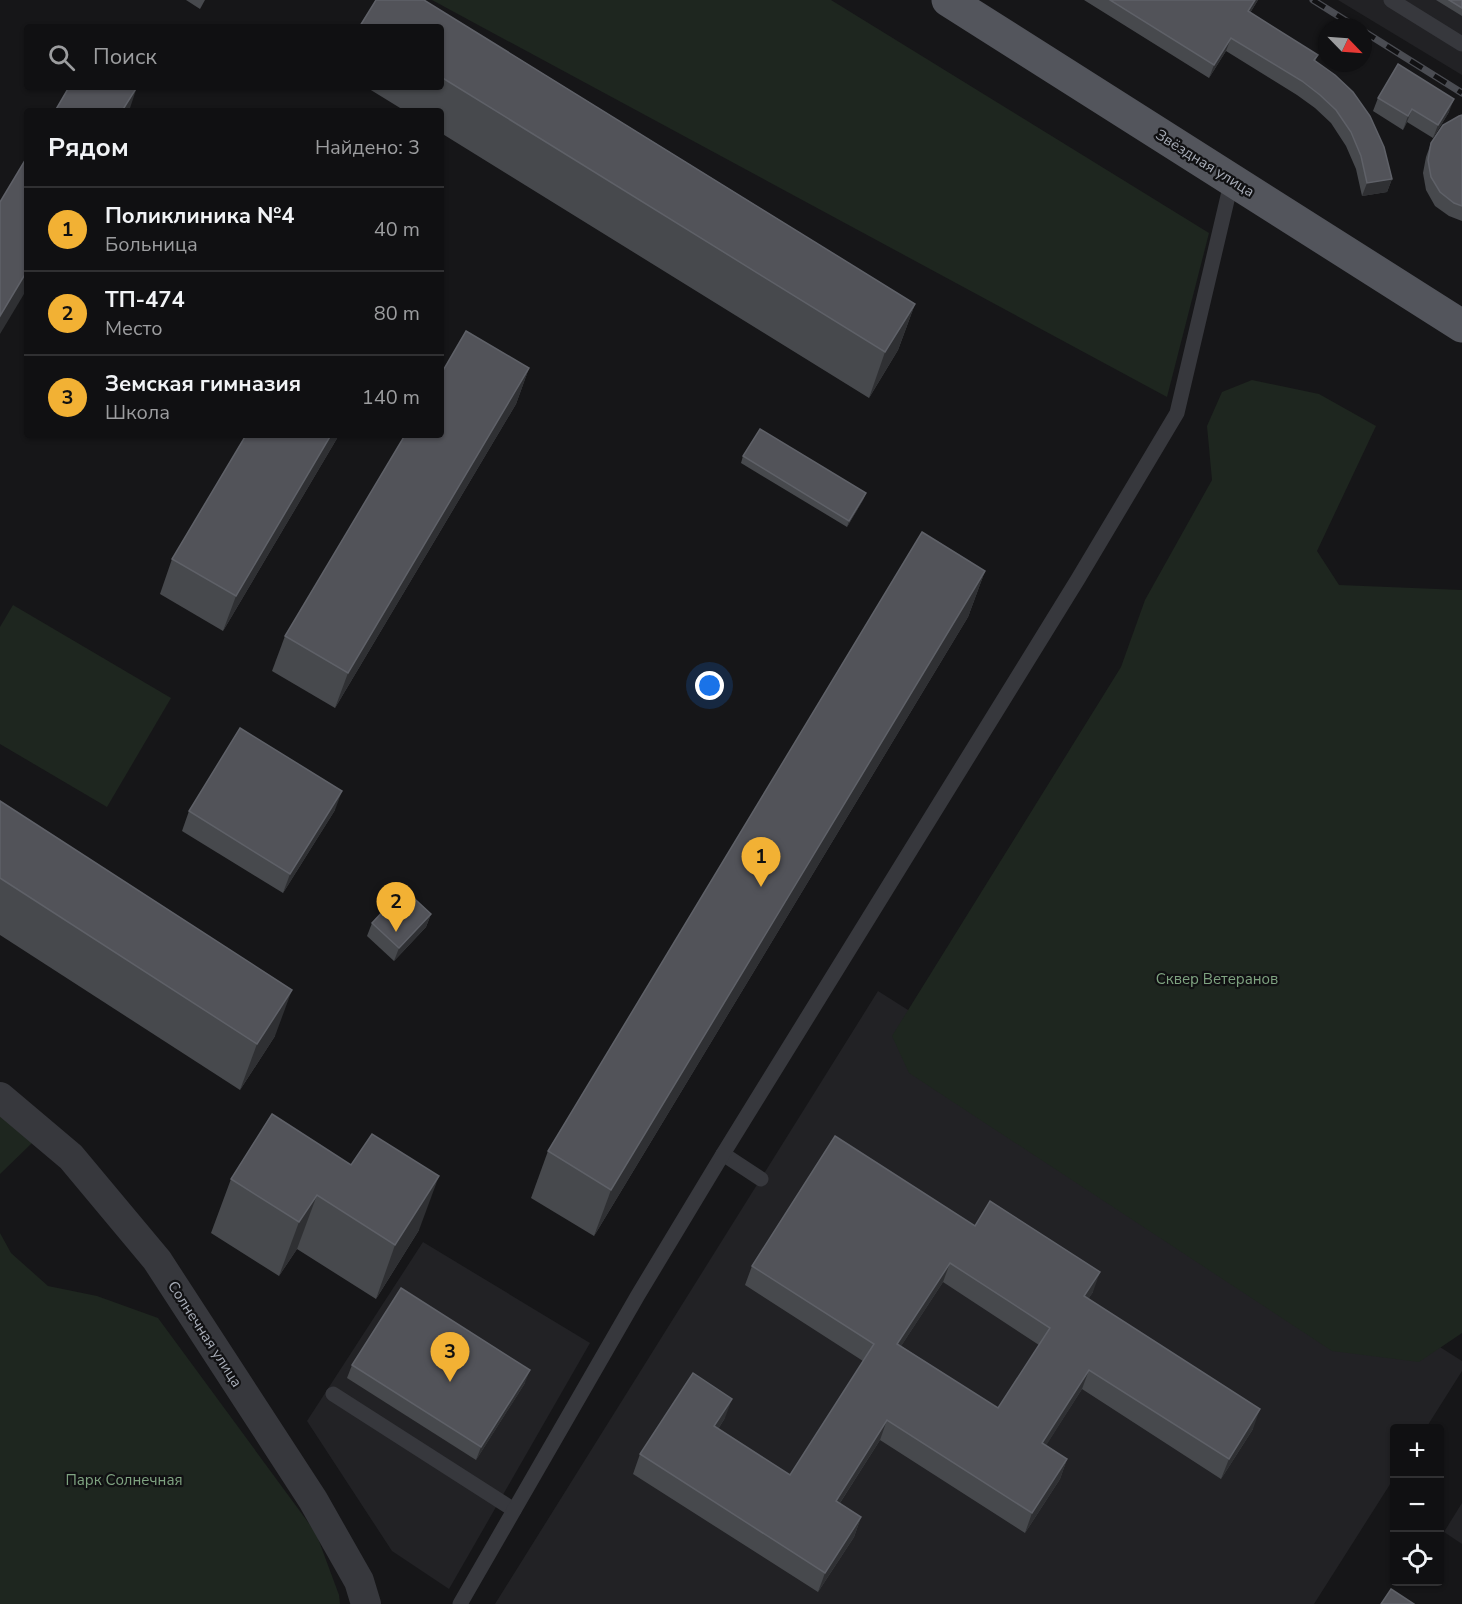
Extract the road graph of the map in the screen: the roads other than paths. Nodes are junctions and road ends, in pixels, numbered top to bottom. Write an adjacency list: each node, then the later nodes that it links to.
1 (948, 0): 4 (main road, Звёздная улица)
2 (1391, 0): 3 (lane)
3 (1462, 44)
4 (1232, 180): 5 (main road, Звёздная улица); 7 (lane)
5 (1462, 326)
6 (0, 1097): 11 (street, Солнечная улица)
7 (723, 1154): 8 (lane); 10 (lane)
8 (760, 1179)
9 (333, 1394): 10 (lane)
10 (514, 1509): 12 (lane)
11 (366, 1604)
12 (460, 1604)

